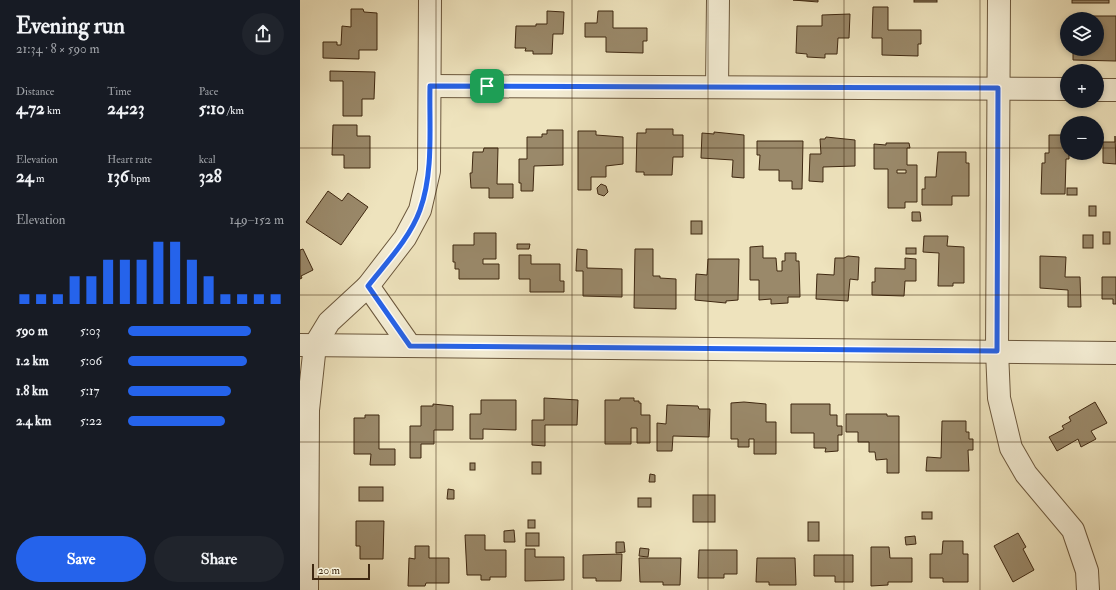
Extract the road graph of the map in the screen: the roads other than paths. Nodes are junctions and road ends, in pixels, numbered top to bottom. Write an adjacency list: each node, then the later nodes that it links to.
1 (430, 0): 4 (street)
2 (718, 0): 5 (street)
3 (999, 0): 6 (street)
4 (430, 86): 5 (street); 10 (street)
5 (717, 87): 6 (street)
6 (998, 88): 7 (street); 13 (street)
7 (1060, 89)
8 (1104, 90): 9 (street)
9 (1116, 90)
10 (368, 286): 11 (street); 12 (street)
11 (307, 345): 12 (street); 15 (street)
12 (410, 346): 13 (street)
13 (997, 351): 14 (street); 16 (street)
14 (1116, 353)
15 (307, 590)
16 (1088, 590)

